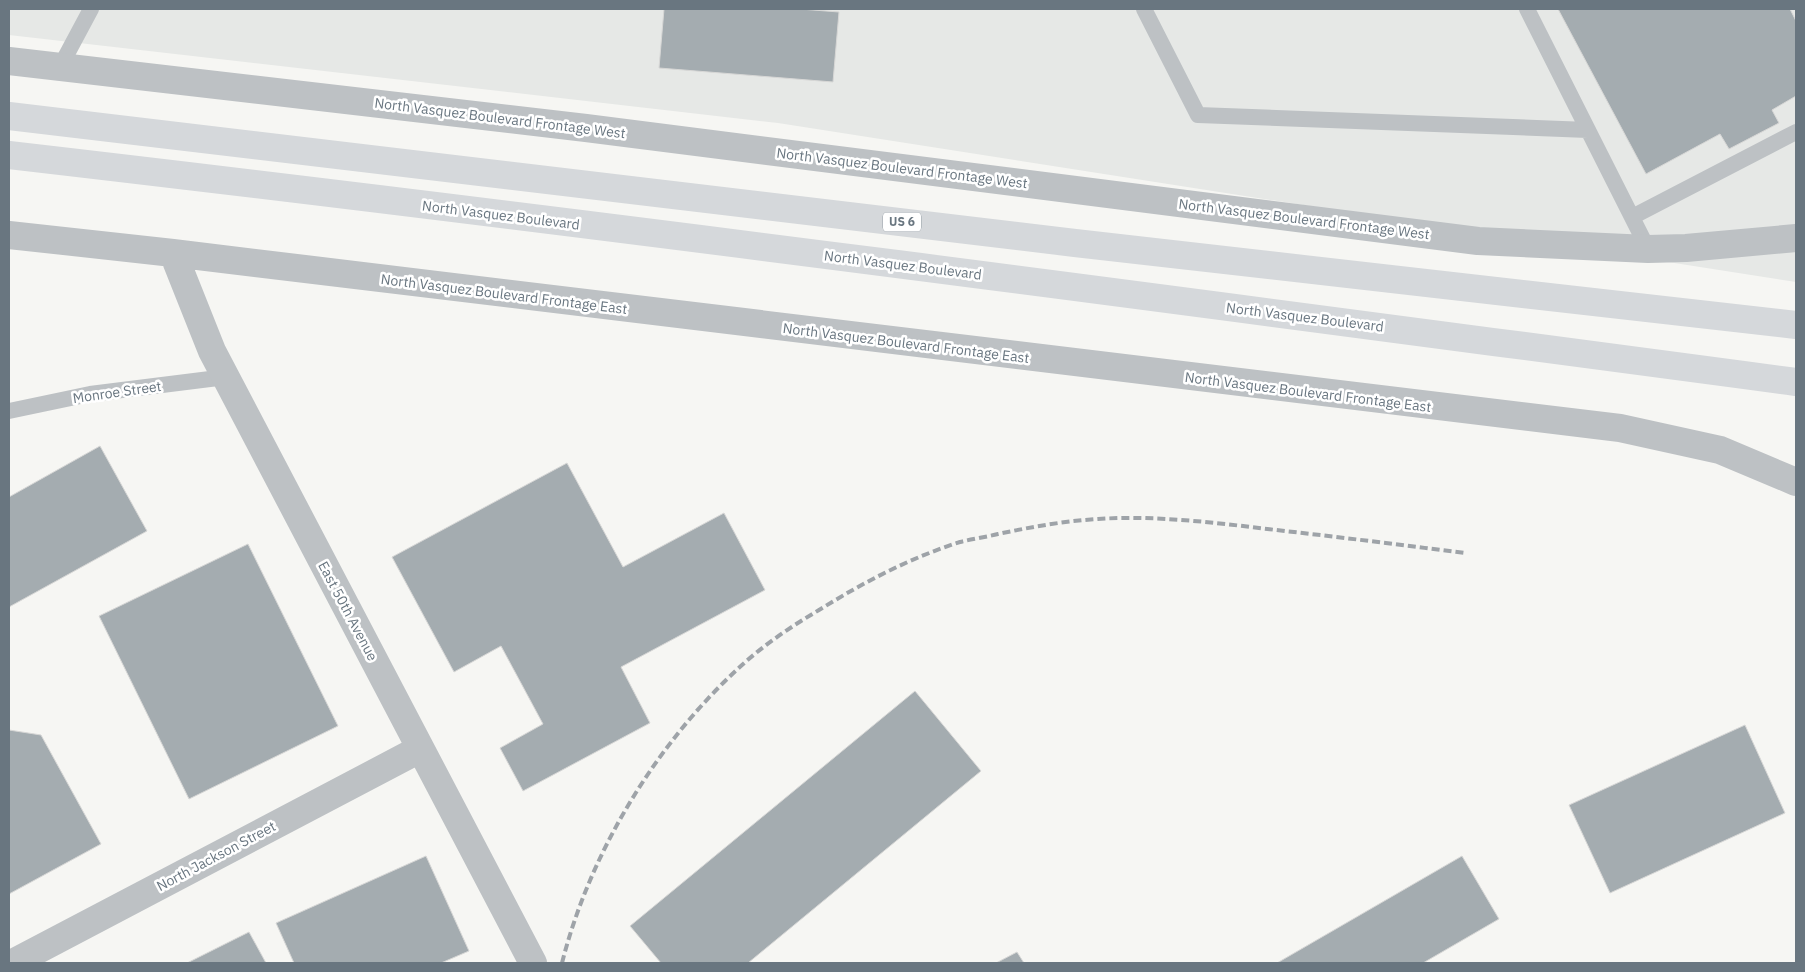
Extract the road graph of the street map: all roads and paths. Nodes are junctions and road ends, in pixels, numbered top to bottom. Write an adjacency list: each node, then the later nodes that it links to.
1 (91, 9): 5 (lane)
2 (1144, 9): 7 (lane)
3 (1527, 9): 7 (lane)
4 (9, 61): 5 (street, North Vasquez Boulevard Frontage West)
5 (60, 67): 13 (street, North Vasquez Boulevard Frontage West)
6 (9, 116): 15 (highway, US 6)
7 (1588, 130): 10 (lane)
8 (1796, 132): 10 (lane)
9 (9, 155): 17 (highway, North Vasquez Boulevard)
10 (1632, 217): 13 (lane)
11 (9, 235): 14 (street, North Vasquez Boulevard Frontage East)
12 (1796, 238): 13 (street, North Vasquez Boulevard Frontage West)
13 (1648, 249)
14 (174, 254): 16 (street, East 50th Avenue); 19 (street, North Vasquez Boulevard Frontage East)
15 (1796, 325)
16 (226, 377): 18 (lane, Monroe Street); 20 (street, East 50th Avenue)
17 (1796, 382)
18 (9, 411)
19 (1796, 482)
20 (420, 749): 21 (street, North Jackson Street); 22 (street, East 50th Avenue)
21 (13, 963)
22 (533, 963)

